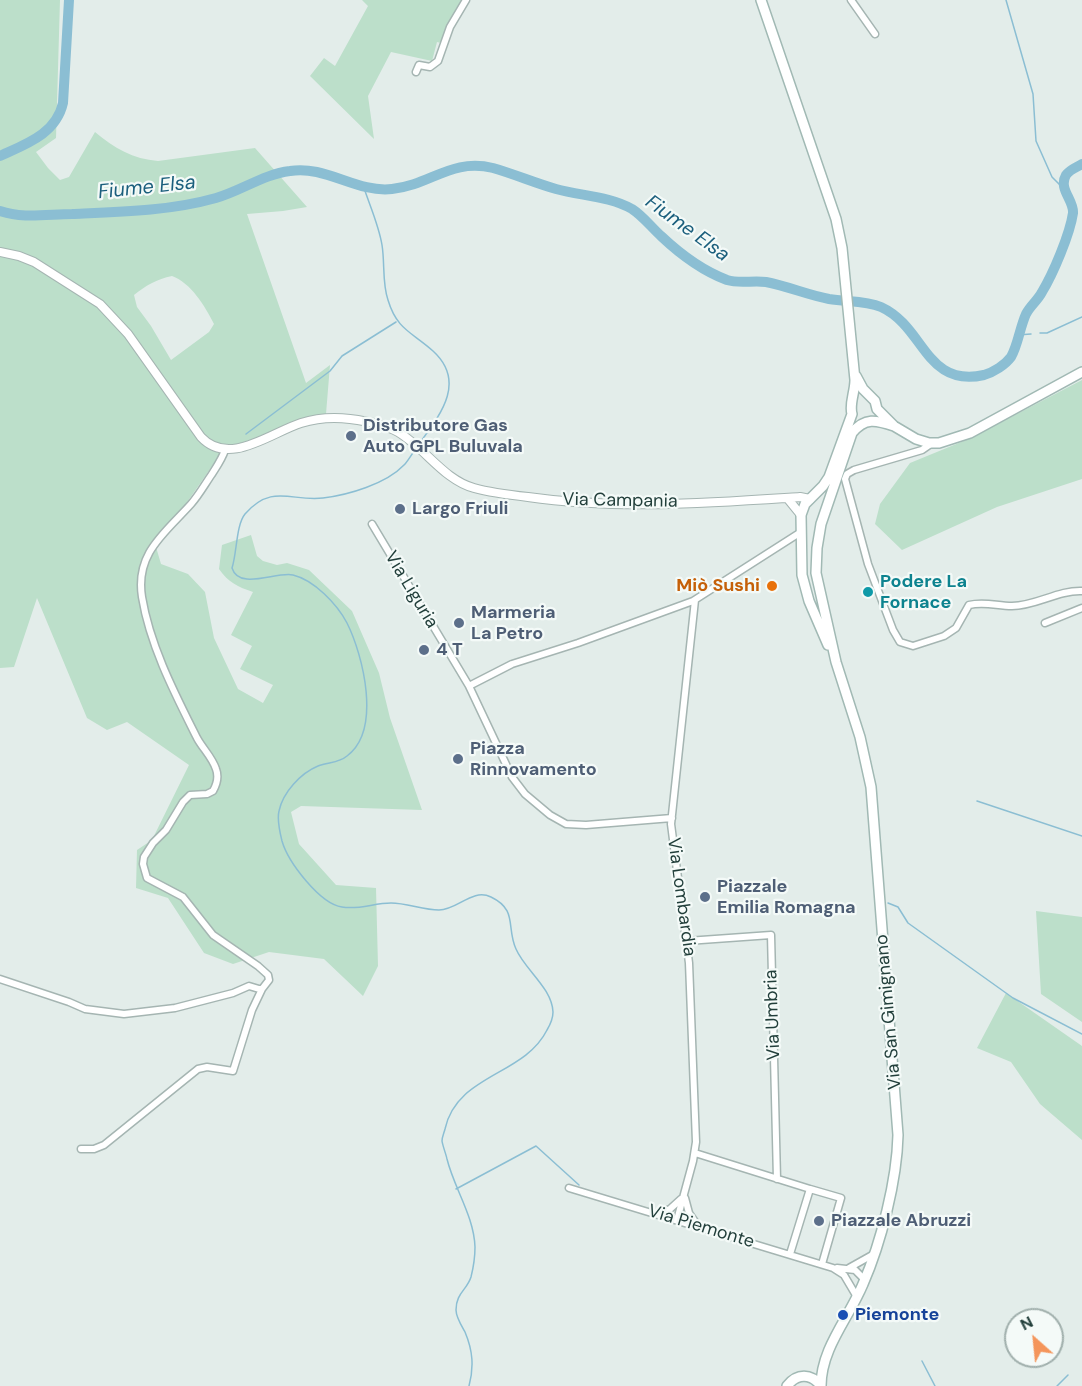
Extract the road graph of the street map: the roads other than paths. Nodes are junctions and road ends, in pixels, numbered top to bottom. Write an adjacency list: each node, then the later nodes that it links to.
1 (466, 0): 5 (street)
2 (761, 0): 7 (main road, Via San Gimignano)
3 (851, 0): 4 (street)
4 (876, 34)
5 (416, 72)
6 (0, 252): 16 (street)
7 (854, 371): 9 (main road); 10 (main road, Via San Gimignano)
8 (1082, 372): 15 (main road)
9 (868, 396): 10 (main road); 11 (main road)
10 (852, 402): 12 (main road, Via San Gimignano)
11 (878, 409): 13 (main road, Via San Gimignano); 14 (main road)
12 (852, 414): 13 (main road); 18 (main road, Via San Gimignano)
13 (866, 422): 14 (main road); 20 (main road, Via San Gimignano)
14 (894, 426): 15 (main road)
15 (932, 443): 23 (street)
16 (225, 450): 17 (street, Via Campania); 32 (street)
17 (788, 499): 18 (street, Via Campania); 19 (street)
18 (810, 499): 19 (main road, Via San Gimignano); 20 (main road)
19 (801, 515): 22 (main road, Via San Gimignano)
20 (824, 516): 22 (main road); 27 (main road, Via San Gimignano)
21 (372, 524): 28 (street, Via Liguria)
22 (801, 532): 24 (street); 27 (main road, Via San Gimignano)
23 (1082, 591)
24 (695, 600): 28 (street); 29 (street, Via Lombardia)
25 (1082, 608): 26 (street)
26 (1045, 622)
27 (836, 662): 42 (main road, Via San Gimignano)
28 (469, 686): 29 (street)
29 (672, 818): 30 (street, Via Lombardia)
30 (687, 941): 34 (street, Via Lombardia); 35 (street, Via Umbria)
31 (0, 979): 32 (street)
32 (262, 989): 33 (street)
33 (81, 1149)
34 (695, 1154): 35 (street); 38 (street, Via Lombardia)
35 (777, 1179): 37 (street)
36 (569, 1188): 39 (street, Via Piemonte)
37 (810, 1189): 43 (street); 44 (street)
38 (684, 1194): 39 (street); 40 (street, Via Lombardia); 41 (street)
39 (657, 1214): 40 (street, Via Piemonte)
40 (677, 1220): 41 (street, Via Piemonte)
41 (699, 1227): 43 (street, Via Piemonte)
42 (874, 1253): 46 (street, Via Piemonte); 47 (main road, Via San Gimignano)
43 (790, 1254): 44 (street, Via Piemonte)
44 (822, 1264): 45 (street, Via Piemonte)
45 (833, 1268): 46 (street, Via Piemonte); 48 (street, Via Piemonte)
46 (848, 1268): 47 (street)
47 (865, 1281): 48 (main road, Via San Gimignano)
48 (857, 1297): 49 (main road, Via San Gimignano)
49 (827, 1354): 50 (main road, Via San Gimignano); 52 (main road, Via San Gimignano)
50 (803, 1376): 51 (main road, Via San Gimignano); 52 (main road)
51 (787, 1386)
52 (821, 1386)

